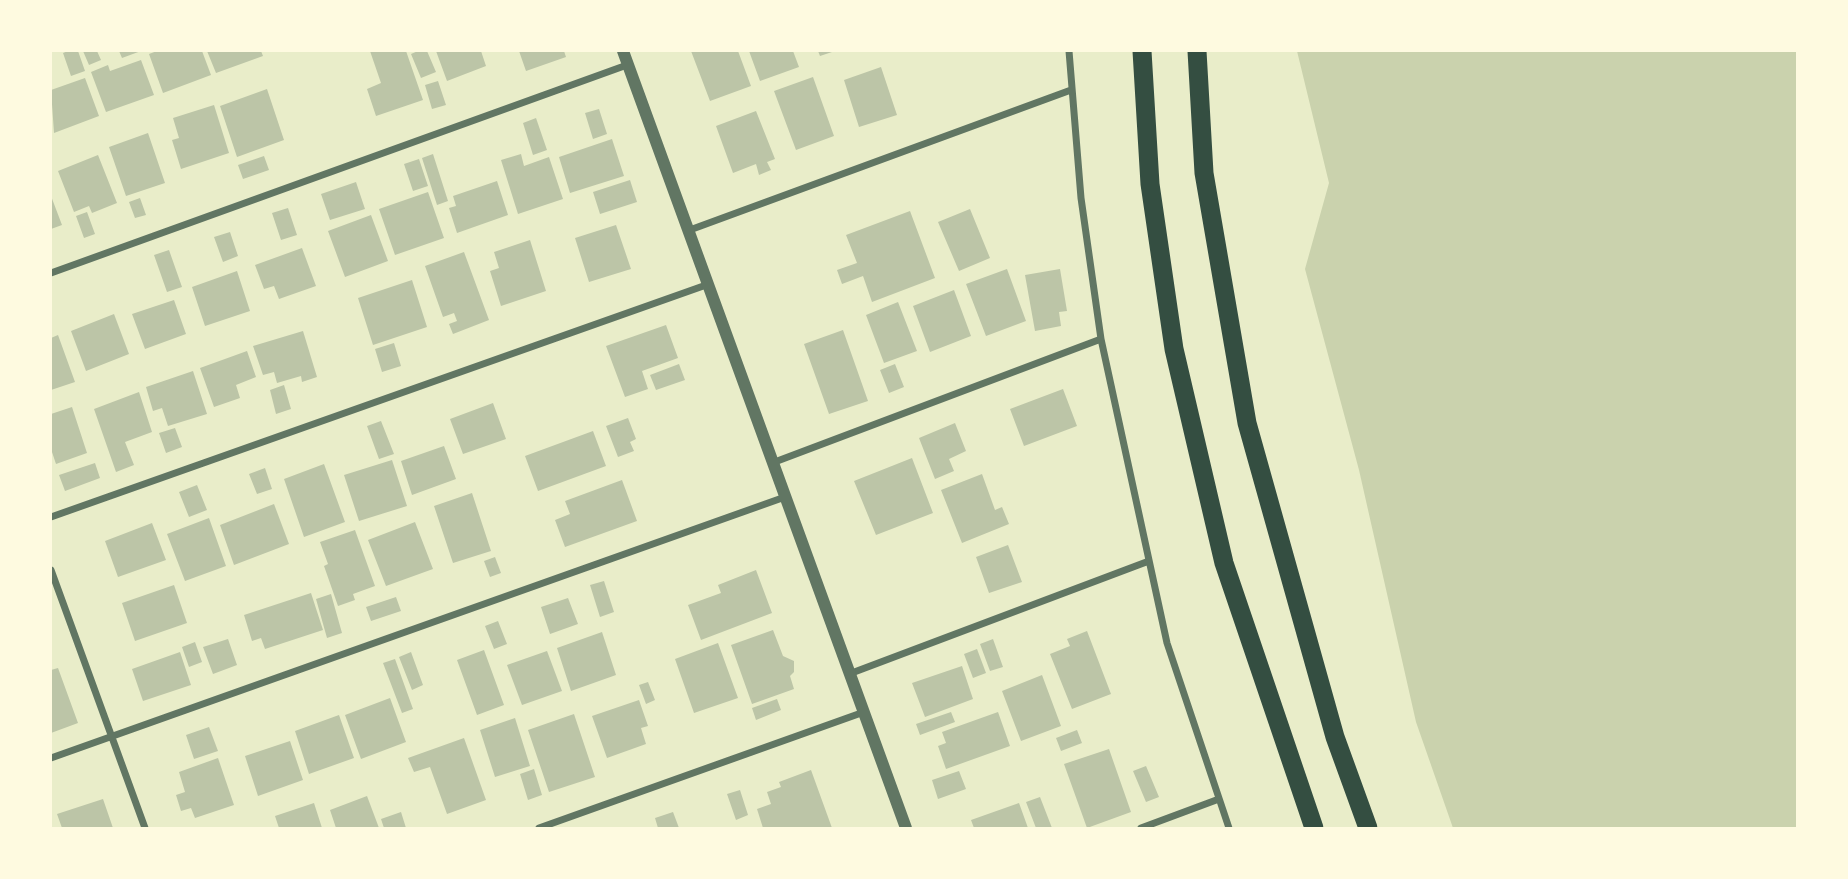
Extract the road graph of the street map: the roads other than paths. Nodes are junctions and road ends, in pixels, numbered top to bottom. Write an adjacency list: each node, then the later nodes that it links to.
1 (623, 51): 5 (street)
2 (1069, 51): 6 (street)
3 (1142, 51): 26 (highway)
4 (1197, 51): 27 (highway)
5 (628, 65): 7 (street); 8 (street)
6 (1071, 90): 7 (street); 10 (street)
7 (687, 231): 9 (street)
8 (51, 274)
9 (709, 284): 11 (street); 13 (street)
10 (1101, 339): 11 (street); 14 (street)
11 (772, 463): 12 (street)
12 (785, 497): 16 (street); 18 (street)
13 (51, 517)
14 (1149, 561): 16 (street); 20 (street)
15 (51, 570): 18 (street)
16 (849, 674): 17 (street)
17 (864, 712): 22 (street); 23 (street)
18 (111, 736): 19 (street); 21 (street)
19 (51, 758)
20 (1219, 799): 24 (street); 25 (street)
21 (145, 828)
22 (539, 828)
23 (906, 828)
24 (1141, 828)
25 (1229, 828)
26 (1314, 828)
27 (1368, 828)

